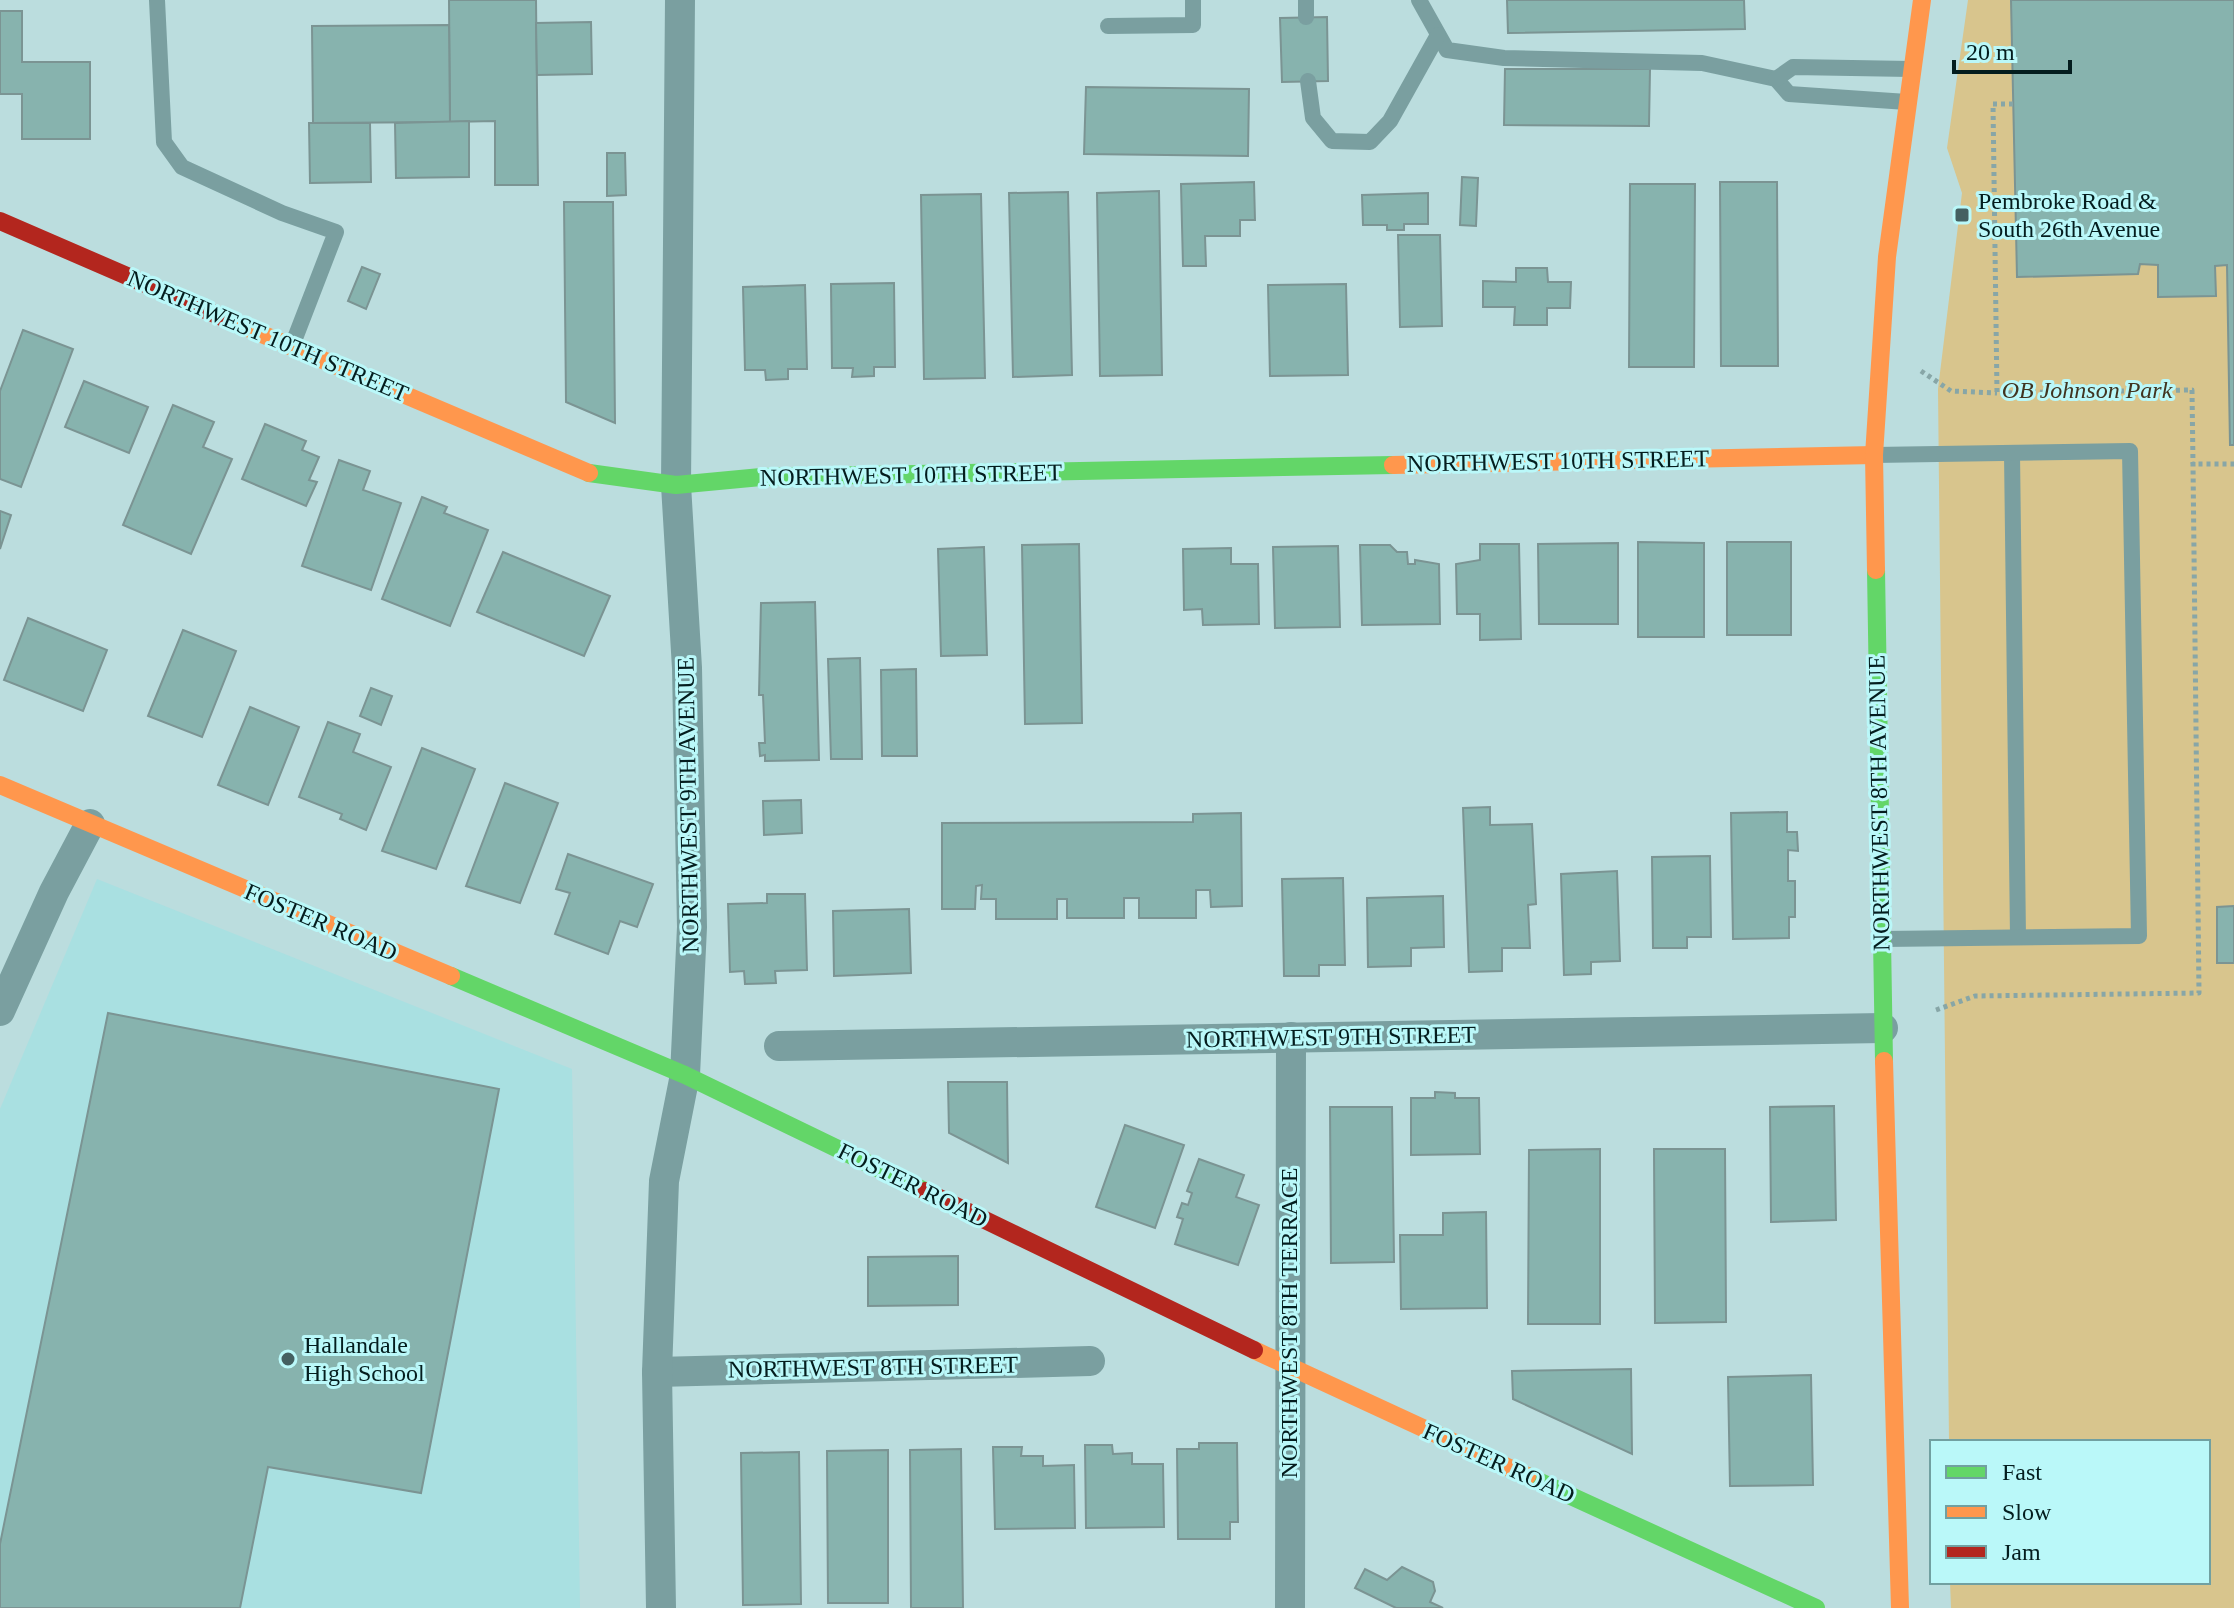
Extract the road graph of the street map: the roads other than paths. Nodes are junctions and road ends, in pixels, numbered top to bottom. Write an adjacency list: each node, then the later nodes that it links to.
1 (157, 0): 13 (lane)
2 (680, 0): 16 (street, NORTHWEST 9TH AVENUE)
3 (1193, 0): 6 (lane)
4 (1419, 0): 7 (lane)
5 (1922, 0): 8 (street, NORTHWEST 8TH AVENUE)
6 (1108, 26)
7 (1438, 35): 9 (lane); 10 (lane)
8 (1912, 70): 9 (lane); 11 (street, NORTHWEST 8TH AVENUE)
9 (1776, 79): 11 (lane)
10 (1308, 81)
11 (1908, 102): 15 (street, NORTHWEST 8TH AVENUE)
12 (0, 221): 13 (street, NORTHWEST 10TH STREET)
13 (291, 346): 16 (street, NORTHWEST 10TH STREET)
14 (2012, 453): 15 (lane); 19 (lane); 19 (lane)
15 (1874, 455): 16 (street, NORTHWEST 10TH STREET); 20 (street, NORTHWEST 8TH AVENUE)
16 (676, 485): 25 (street, NORTHWEST 9TH AVENUE)
17 (0, 785): 18 (street, FOSTER ROAD)
18 (90, 824): 21 (street); 25 (street, FOSTER ROAD)
19 (2018, 937): 20 (lane)
20 (1881, 940): 22 (street, NORTHWEST 8TH AVENUE)
21 (0, 1011)
22 (1883, 1028): 23 (street, NORTHWEST 9TH STREET); 32 (street, NORTHWEST 8TH AVENUE)
23 (1291, 1037): 24 (street, NORTHWEST 9TH STREET); 27 (street, NORTHWEST 8TH TERRACE)
24 (779, 1046)
25 (685, 1075): 27 (street, FOSTER ROAD); 28 (street, NORTHWEST 9TH AVENUE)
26 (1090, 1361): 28 (street, NORTHWEST 8TH STREET)
27 (1288, 1367): 30 (street, NORTHWEST 8TH TERRACE); 31 (street, FOSTER ROAD)
28 (657, 1372): 29 (street, NORTHWEST 9TH AVENUE)
29 (661, 1608)
30 (1290, 1608)
31 (1816, 1608)
32 (1900, 1608)

